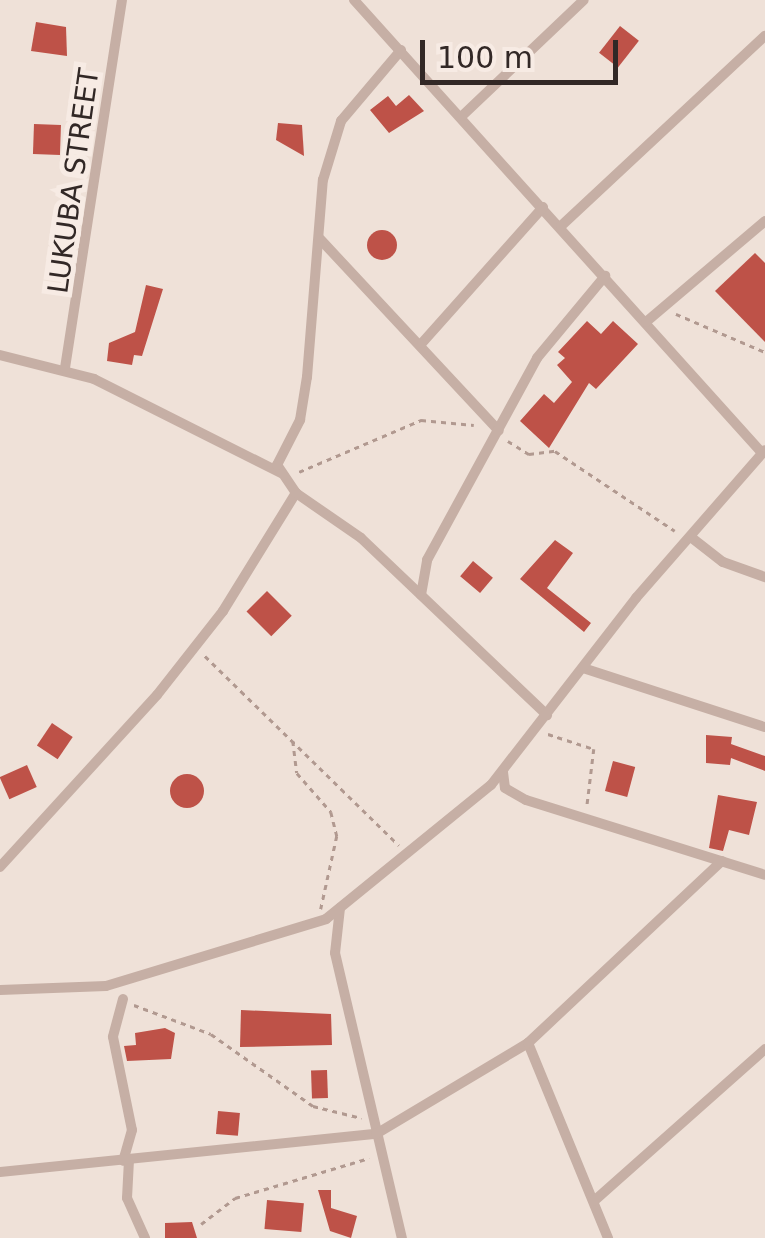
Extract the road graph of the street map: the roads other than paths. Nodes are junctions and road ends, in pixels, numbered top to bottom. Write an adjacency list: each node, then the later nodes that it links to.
1 (122, 0): 15 (street, LUKUBA STREET)
2 (354, 0): 5 (street)
3 (584, 0): 6 (street)
4 (765, 36): 9 (street)
5 (401, 50): 6 (street); 10 (street)
6 (462, 116): 7 (street)
7 (543, 207): 9 (street); 13 (street)
8 (765, 221): 12 (street)
9 (561, 226): 11 (street)
10 (320, 238): 13 (street); 18 (street)
11 (605, 276): 12 (street); 16 (street)
12 (646, 322): 17 (street)
13 (422, 343): 16 (street)
14 (0, 355): 15 (street)
15 (65, 368): 18 (street)
16 (499, 431): 22 (street)
17 (764, 451): 20 (street)
18 (284, 477): 19 (street)
19 (296, 493): 22 (street); 30 (street)
20 (686, 543): 21 (street); 23 (street)
21 (765, 577)
22 (420, 595): 24 (street)
23 (583, 668): 24 (street); 25 (street)
24 (547, 715): 26 (street)
25 (765, 728)
26 (503, 772): 27 (street); 28 (street)
27 (512, 794): 28 (street); 29 (street)
28 (481, 795): 32 (street)
29 (722, 860): 31 (street); 35 (street)
30 (0, 868)
31 (765, 875)
32 (340, 908): 33 (street); 37 (street)
33 (0, 990)
34 (123, 999): 38 (street)
35 (528, 1043): 37 (street); 40 (street)
36 (765, 1048): 40 (street)
37 (374, 1128): 38 (street); 42 (street)
38 (126, 1160): 39 (street); 41 (street)
39 (0, 1172)
40 (594, 1200): 43 (street)
41 (144, 1238)
42 (402, 1238)
43 (608, 1238)

